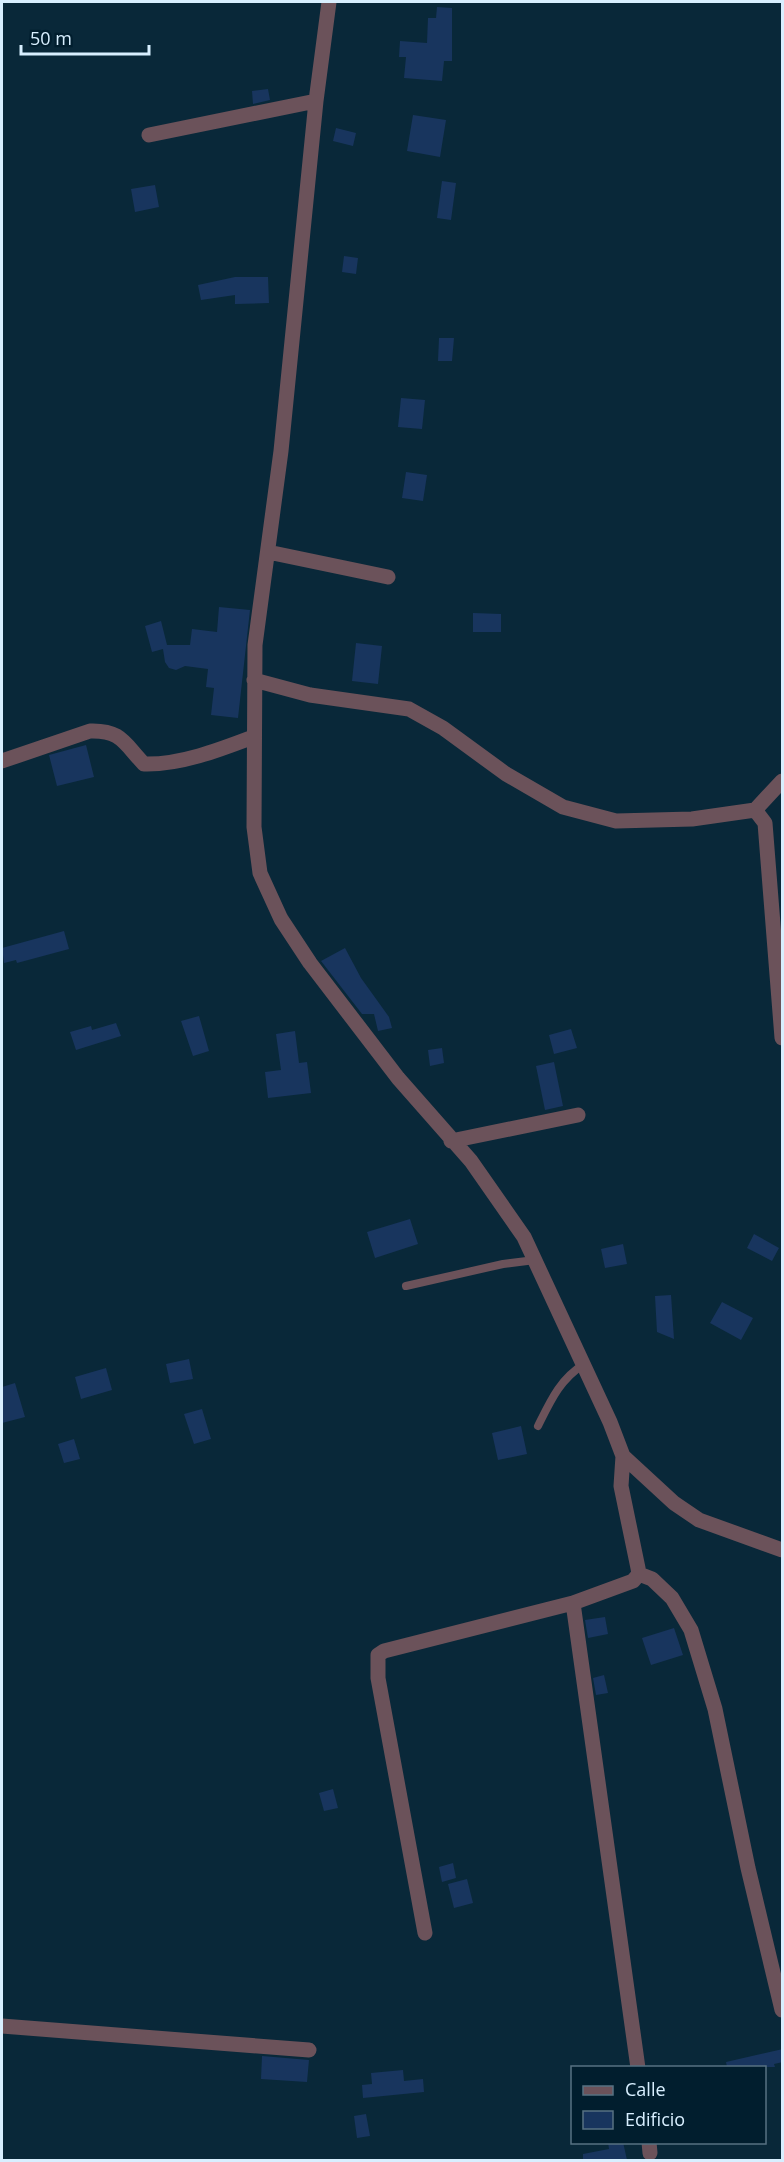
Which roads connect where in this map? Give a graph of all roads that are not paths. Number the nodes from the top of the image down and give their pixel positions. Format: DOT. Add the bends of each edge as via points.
graph roads {
  1 [pos="330,2"];
  2 [pos="316,101"];
  3 [pos="149,135"];
  4 [pos="268,552"];
  5 [pos="388,577"];
  6 [pos="254,680"];
  7 [pos="253,737"];
  8 [pos="2,761"];
  9 [pos="783,781"];
  10 [pos="755,810"];
  11 [pos="783,1038"];
  12 [pos="578,1116"];
  13 [pos="451,1141"];
  14 [pos="535,1260"];
  15 [pos="406,1286"];
  16 [pos="584,1365"];
  17 [pos="538,1426"];
  18 [pos="623,1456"];
  19 [pos="783,1550"];
  20 [pos="639,1574"];
  21 [pos="573,1603"];
  22 [pos="425,1933"];
  23 [pos="783,2010"];
  24 [pos="2,2026"];
  25 [pos="309,2050"];
  26 [pos="638,2066"];
  1 -- 2 [label="street"];
  2 -- 3 [label="street"];
  2 -- 4 [label="street"];
  4 -- 5 [label="street"];
  4 -- 6 [label="street"];
  6 -- 7 [label="street"];
  6 -- 10 [label="street" via="310,695 409,709 563,807 616,821 692,819"];
  7 -- 8 [label="street" via="191,757 144,764 118,735 105,730 90,731"];
  7 -- 13 [label="street" via="254,827 260,873 281,919 398,1078"];
  9 -- 10 [label="street"];
  10 -- 11 [label="street" via="765,823"];
  12 -- 13 [label="street"];
  13 -- 14 [label="street" via="505,1206"];
  14 -- 15 [label="lane"];
  14 -- 16 [label="street"];
  16 -- 17 [label="lane" via="560,1383"];
  16 -- 18 [label="street"];
  18 -- 19 [label="street" via="674,1503 699,1520"];
  18 -- 20 [label="street" via="621,1486"];
  20 -- 21 [label="street" via="623,1586"];
  20 -- 23 [label="street" via="652,1579 672,1598 691,1630 715,1709"];
  21 -- 22 [label="street" via="378,1655 378,1678"];
  21 -- 26 [label="street"];
  24 -- 25 [label="street"];
}
